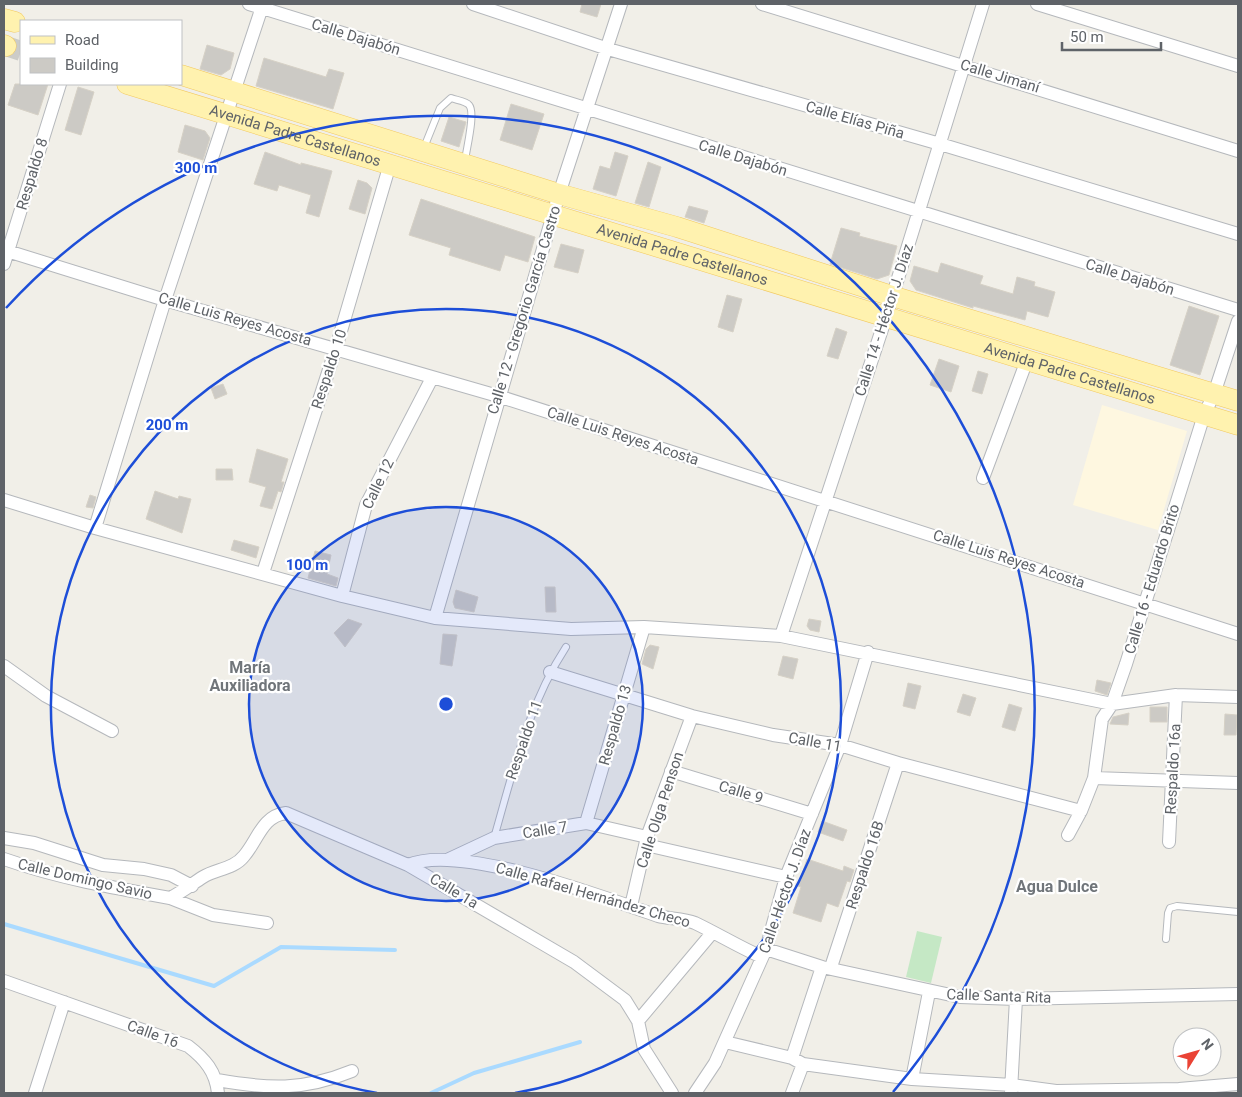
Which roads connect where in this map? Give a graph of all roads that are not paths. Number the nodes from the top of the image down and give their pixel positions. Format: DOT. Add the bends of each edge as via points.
graph roads {
  1 [pos="248,4"];
  2 [pos="473,4"];
  3 [pos="622,4"];
  4 [pos="762,4"];
  5 [pos="983,4"];
  6 [pos="1037,4"];
  7 [pos="262,6"];
  8 [pos="608,49"];
  9 [pos="964,65"];
  10 [pos="1238,66"];
  11 [pos="182,75"];
  12 [pos="60,85"];
  13 [pos="130,85"];
  14 [pos="233,91"];
  15 [pos="586,109"];
  16 [pos="225,113"];
  17 [pos="940,144"];
  18 [pos="423,151"];
  19 [pos="1238,151"];
  20 [pos="390,164"];
  21 [pos="464,164"];
  22 [pos="559,194"];
  23 [pos="919,212"];
  24 [pos="553,215"];
  25 [pos="1238,234"];
  26 [pos="5,255"];
  27 [pos="892,296"];
  28 [pos="165,300"];
  29 [pos="1238,310"];
  30 [pos="886,317"];
  31 [pos="1238,321"];
  32 [pos="336,348"];
  33 [pos="1027,360"];
  34 [pos="432,378"];
  35 [pos="1214,394"];
  36 [pos="498,396"];
  37 [pos="1238,401"];
  38 [pos="1204,415"];
  39 [pos="1238,425"];
  40 [pos="983,478"];
  41 [pos="4,500"];
  42 [pos="824,501"];
  43 [pos="95,528"];
  44 [pos="263,573"];
  45 [pos="342,596"];
  46 [pos="1145,602"];
  47 [pos="435,618"];
  48 [pos="644,627"];
  49 [pos="1238,634"];
  50 [pos="781,636"];
  51 [pos="566,647"];
  52 [pos="868,652"];
  53 [pos="4,666"];
  54 [pos="550,672"];
  55 [pos="624,694"];
  56 [pos="1176,695"];
  57 [pos="1238,697"];
  58 [pos="1112,704"];
  59 [pos="692,716"];
  60 [pos="112,731"];
  61 [pos="840,745"];
  62 [pos="898,763"];
  63 [pos="671,771"];
  64 [pos="1094,778"];
  65 [pos="1172,780"];
  66 [pos="1238,783"];
  67 [pos="1081,811"];
  68 [pos="812,814"];
  69 [pos="586,823"];
  70 [pos="1068,835"];
  71 [pos="4,838"];
  72 [pos="494,838"];
  73 [pos="647,841"];
  74 [pos="1169,842"];
  75 [pos="4,859"];
  76 [pos="447,860"];
  77 [pos="408,865"];
  78 [pos="786,877"];
  79 [pos="192,886"];
  80 [pos="170,898"];
  81 [pos="631,906"];
  82 [pos="1238,912"];
  83 [pos="267,923"];
  84 [pos="712,933"];
  85 [pos="1166,939"];
  86 [pos="764,953"];
  87 [pos="826,967"];
  88 [pos="4,981"];
  89 [pos="929,992"];
  90 [pos="1238,994"];
  91 [pos="1016,999"];
  92 [pos="64,1002"];
  93 [pos="638,1021"];
  94 [pos="725,1042"];
  95 [pos="798,1061"];
  96 [pos="352,1071"];
  97 [pos="912,1079"];
  98 [pos="216,1080"];
  99 [pos="1238,1084"];
  100 [pos="1011,1089"];
  101 [pos="1222,1089"];
  102 [pos="1134,1091"];
  103 [pos="35,1093"];
  104 [pos="218,1093"];
  105 [pos="672,1093"];
  106 [pos="695,1093"];
  107 [pos="792,1093"];
  1 -- 7 [label="street, Calle Dajabón"];
  2 -- 8 [label="street, Calle Elías Piña"];
  3 -- 8 [label="street, Calle 12 - Gregorio García Castro"];
  4 -- 9 [label="street, Calle Jimaní"];
  5 -- 9 [label="street, Calle 14 - Héctor J. Díaz"];
  6 -- 10 [label="street"];
  7 -- 14 [label="street"];
  7 -- 15 [label="street, Calle Dajabón"];
  8 -- 15 [label="street, Calle 12 - Gregorio García Castro"];
  8 -- 17 [label="street, Calle Elías Piña"];
  9 -- 17 [label="street, Calle 14 - Héctor J. Díaz"];
  9 -- 19 [label="street, Calle Jimaní"];
  11 -- 14 [label="main road, Avenida Padre Castellanos"];
  12 -- 26 [label="street, Respaldo 8"];
  13 -- 16 [label="main road, Avenida Padre Castellanos"];
  14 -- 16 [label="street"];
  14 -- 18 [label="main road, Avenida Padre Castellanos"];
  15 -- 22 [label="street, Calle 12 - Gregorio García Castro"];
  15 -- 23 [label="street, Calle Dajabón"];
  16 -- 20 [label="main road, Avenida Padre Castellanos"];
  16 -- 28 [label="street"];
  17 -- 23 [label="street, Calle 14 - Héctor J. Díaz"];
  17 -- 25 [label="street, Calle Elías Piña"];
  18 -- 21 [label="main road, Avenida Padre Castellanos"];
  18 -- 21 [label="lane" via="440,108 451,98 471,108"];
  20 -- 24 [label="main road, Avenida Padre Castellanos"];
  20 -- 32 [label="street, Respaldo 10"];
  21 -- 22 [label="main road, Avenida Padre Castellanos"];
  22 -- 24 [label="street, Calle 12 - Gregorio García Castro"];
  22 -- 27 [label="main road, Avenida Padre Castellanos" via="677,227"];
  23 -- 27 [label="street, Calle 14 - Héctor J. Díaz"];
  23 -- 29 [label="street, Calle Dajabón"];
  24 -- 30 [label="main road, Avenida Padre Castellanos"];
  24 -- 36 [label="street, Calle 12 - Gregorio García Castro"];
  26 -- 28 [label="street, Calle Luis Reyes Acosta"];
  27 -- 30 [label="street, Calle 14 - Héctor J. Díaz"];
  27 -- 35 [label="main road, Avenida Padre Castellanos"];
  28 -- 32 [label="street, Calle Luis Reyes Acosta"];
  28 -- 43 [label="street"];
  30 -- 33 [label="main road, Avenida Padre Castellanos"];
  30 -- 42 [label="street, Calle 14 - Héctor J. Díaz"];
  31 -- 35 [label="street, Calle 16 - Eduardo Brito"];
  32 -- 34 [label="street, Calle Luis Reyes Acosta"];
  32 -- 44 [label="street, Respaldo 10"];
  33 -- 38 [label="main road, Avenida Padre Castellanos"];
  33 -- 40 [label="street"];
  34 -- 36 [label="street, Calle Luis Reyes Acosta"];
  34 -- 45 [label="street, Calle 12" via="366,505"];
  35 -- 37 [label="main road, Avenida Padre Castellanos"];
  35 -- 38 [label="street, Calle 16 - Eduardo Brito"];
  36 -- 42 [label="street, Calle Luis Reyes Acosta"];
  36 -- 47 [label="street, Calle 12 - Gregorio García Castro"];
  38 -- 39 [label="main road, Avenida Padre Castellanos"];
  38 -- 46 [label="street, Calle 16 - Eduardo Brito"];
  41 -- 43 [label="street"];
  42 -- 46 [label="street, Calle Luis Reyes Acosta"];
  42 -- 50 [label="street, Calle 14 - Héctor J. Díaz"];
  43 -- 44 [label="street"];
  44 -- 45 [label="street"];
  45 -- 47 [label="street"];
  46 -- 49 [label="street, Calle Luis Reyes Acosta"];
  46 -- 58 [label="street, Calle 16 - Eduardo Brito"];
  47 -- 48 [label="street" via="571,629"];
  48 -- 50 [label="street"];
  48 -- 55 [label="street, Respaldo 13"];
  50 -- 52 [label="street"];
  51 -- 54 [label="lane, Respaldo 11"];
  52 -- 58 [label="street"];
  52 -- 61 [label="street, Calle Héctor J. Díaz"];
  53 -- 60 [label="street" via="46,696"];
  54 -- 55 [label="street, Calle 11"];
  54 -- 72 [label="lane, Respaldo 11" via="529,720"];
  55 -- 59 [label="street, Calle 11"];
  55 -- 69 [label="street, Respaldo 13"];
  56 -- 57 [label="street"];
  56 -- 58 [label="street"];
  56 -- 65 [label="street, Respaldo 16a"];
  58 -- 64 [label="street, Calle 16 - Eduardo Brito" via="1102,719"];
  59 -- 61 [label="street, Calle 11" via="773,735"];
  59 -- 63 [label="street, Calle Olga Penson"];
  61 -- 62 [label="street, Calle 11"];
  61 -- 68 [label="street, Calle Héctor J. Díaz"];
  62 -- 67 [label="street, Calle 11"];
  62 -- 87 [label="street, Respaldo 16B"];
  63 -- 68 [label="street, Calle 9"];
  63 -- 73 [label="street, Calle Olga Penson"];
  64 -- 65 [label="street"];
  64 -- 67 [label="street, Calle 16 - Eduardo Brito"];
  65 -- 66 [label="street"];
  65 -- 74 [label="street, Respaldo 16a"];
  67 -- 70 [label="street, Calle 16 - Eduardo Brito"];
  68 -- 78 [label="street, Calle Héctor J. Díaz"];
  69 -- 72 [label="street, Calle 7"];
  69 -- 73 [label="street, Calle 7"];
  71 -- 79 [label="street" via="34,843 103,865 171,875"];
  72 -- 76 [label="street, Calle 7"];
  73 -- 78 [label="street, Calle 7"];
  73 -- 81 [label="street, Calle Olga Penson"];
  75 -- 80 [label="street, Calle Domingo Savio" via="34,870"];
  76 -- 77 [label="street" via="419,860"];
  76 -- 81 [label="street, Calle Rafael Hernández Checo" via="500,867"];
  77 -- 79 [label="street, Calle 1a" via="286,812 276,814 263,826 244,857"];
  77 -- 93 [label="street, Calle 1a" via="574,962 625,1000"];
  78 -- 86 [label="street, Calle Héctor J. Díaz"];
  79 -- 80 [label="street, Calle Domingo Savio"];
  80 -- 83 [label="street" via="213,914"];
  81 -- 84 [label="street, Calle Rafael Hernández Checo" via="693,923"];
  82 -- 85 [label="lane" via="1170,908"];
  84 -- 86 [label="street, Calle Rafael Hernández Checo"];
  84 -- 93 [label="street"];
  86 -- 87 [label="street, Calle Santa Rita"];
  86 -- 94 [label="street, Calle Héctor J. Díaz"];
  87 -- 89 [label="street, Calle Santa Rita"];
  87 -- 95 [label="street, Respaldo 16B"];
  88 -- 92 [label="street, Calle 16"];
  89 -- 91 [label="street, Calle Santa Rita"];
  89 -- 97 [label="street"];
  90 -- 91 [label="street, Calle Santa Rita"];
  91 -- 100 [label="street"];
  92 -- 98 [label="street, Calle 16" via="188,1046 206,1061"];
  92 -- 103 [label="street"];
  93 -- 105 [label="street, Calle 1a" via="644,1049"];
  94 -- 95 [label="street"];
  94 -- 106 [label="street, Calle Héctor J. Díaz"];
  95 -- 97 [label="street"];
  95 -- 107 [label="street, Respaldo 16B"];
  96 -- 98 [label="street" via="330,1080 283,1088"];
  97 -- 100 [label="street"];
  98 -- 104 [label="street, Calle 16"];
  99 -- 101 [label="street"];
  100 -- 102 [label="street"];
  101 -- 102 [label="street"];
}
